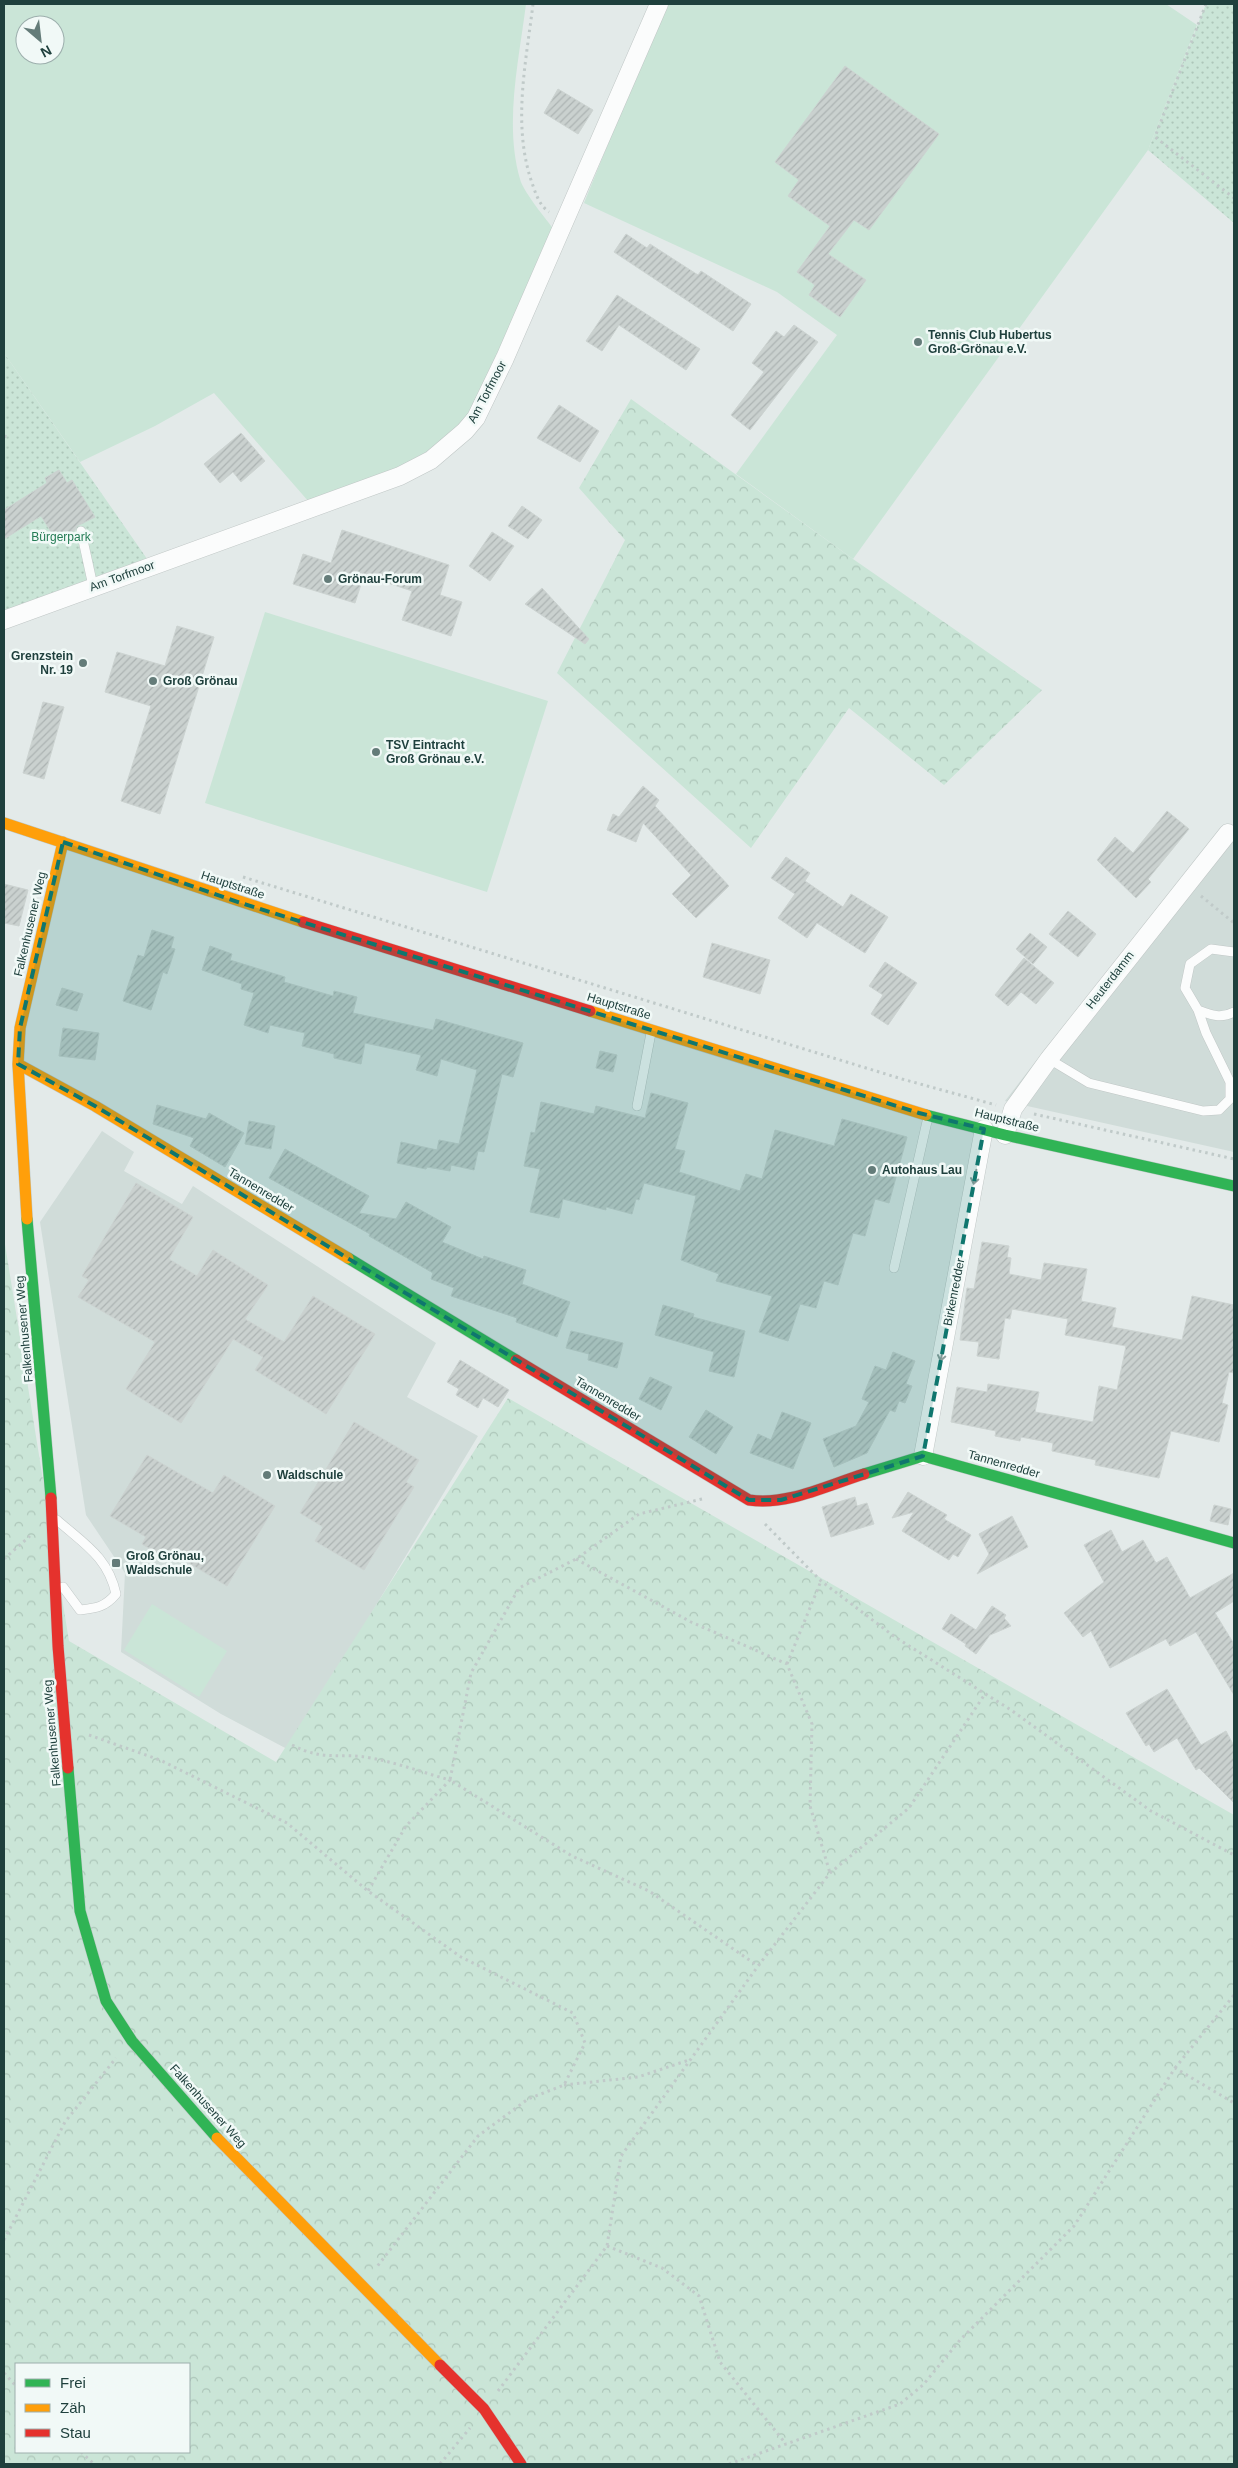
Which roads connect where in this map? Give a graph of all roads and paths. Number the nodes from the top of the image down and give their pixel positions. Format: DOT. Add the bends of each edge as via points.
graph roads {
  1 [pos="533,4"];
  2 [pos="659,4"];
  3 [pos="1206,4"];
  4 [pos="1234,198"];
  5 [pos="565,221"];
  6 [pos="81,530"];
  7 [pos="93,586"];
  8 [pos="4,620"];
  9 [pos="4,823"];
  10 [pos="1228,833"];
  11 [pos="63,842"];
  12 [pos="237,875"];
  13 [pos="1221,912"];
  14 [pos="1234,923"];
  15 [pos="1234,952"];
  16 [pos="1198,1010"];
  17 [pos="1234,1012"];
  18 [pos="652,1030"];
  19 [pos="1049,1059"];
  20 [pos="18,1064"];
  21 [pos="637,1106"];
  22 [pos="1013,1109"];
  23 [pos="928,1115"];
  24 [pos="984,1129"];
  25 [pos="1005,1135"];
  26 [pos="1234,1159"];
  27 [pos="1234,1186"];
  28 [pos="894,1268"];
  29 [pos="923,1456"];
  30 [pos="705,1499"];
  31 [pos="749,1500"];
  32 [pos="54,1516"];
  33 [pos="1234,1543"];
  34 [pos="4,1559"];
  35 [pos="576,1559"];
  36 [pos="57,1577"];
  37 [pos="821,1581"];
  38 [pos="787,1664"];
  39 [pos="985,1694"];
  40 [pos="65,1727"];
  41 [pos="292,1745"];
  42 [pos="450,1780"];
  43 [pos="1234,1855"];
  44 [pos="830,1874"];
  45 [pos="368,1892"];
  46 [pos="758,1966"];
  47 [pos="1234,1995"];
  48 [pos="132,2041"];
  49 [pos="689,2060"];
  50 [pos="1175,2068"];
  51 [pos="564,2085"];
  52 [pos="1234,2103"];
  53 [pos="4,2240"];
  54 [pos="607,2246"];
  55 [pos="362,2285"];
  56 [pos="4,2373"];
  57 [pos="15,2385"];
  58 [pos="484,2410"];
  59 [pos="786,2444"];
  60 [pos="82,2453"];
  61 [pos="94,2464"];
  62 [pos="440,2464"];
  63 [pos="521,2464"];
  64 [pos="729,2464"];
  1 -- 5 [label="path" via="522,100 524,149 537,197 544,209"];
  2 -- 5 [label="street, Am Torfmoor"];
  3 -- 4 [label="path" via="1155,137"];
  5 -- 7 [label="street, Am Torfmoor" via="476,418 431,460 353,494"];
  6 -- 7 [label="lane"];
  7 -- 8 [label="street, Am Torfmoor"];
  9 -- 11 [label="street, Hauptstraße"];
  10 -- 19 [label="street, Heuterdamm"];
  11 -- 18 [label="street, Hauptstraße" via="244,904"];
  11 -- 20 [label="street, Falkenhusener Weg" via="20,1028"];
  12 -- 22 [label="path" via="902,1079"];
  13 -- 14 [label="path"];
  15 -- 16 [label="lane" via="1210,949 1190,964 1185,988"];
  16 -- 17 [label="lane" via="1212,1016 1227,1016"];
  16 -- 19 [label="lane" via="1230,1082 1230,1099 1219,1110 1203,1111 1089,1083"];
  18 -- 21 [label="lane"];
  18 -- 23 [label="street, Hauptstraße"];
  19 -- 22 [label="street, Heuterdamm"];
  20 -- 31 [label="street, Tannenredder" via="103,1111"];
  20 -- 32 [label="street, Falkenhusener Weg" via="22,1156"];
  22 -- 25 [label="street, Heuterdamm"];
  22 -- 26 [label="path"];
  23 -- 24 [label="street, Hauptstraße"];
  23 -- 28 [label="lane"];
  24 -- 25 [label="street, Hauptstraße"];
  24 -- 29 [label="street, Birkenredder, one-way"];
  25 -- 27 [label="street, Hauptstraße"];
  29 -- 31 [label="street, Tannenredder" via="781,1500"];
  29 -- 33 [label="street, Tannenredder"];
  30 -- 35 [label="path" via="640,1514"];
  31 -- 37 [label="path" via="755,1514"];
  32 -- 34 [label="path"];
  32 -- 36 [label="street, Falkenhusener Weg"];
  32 -- 36 [label="lane" via="105,1563 116,1594 108,1604 80,1610"];
  35 -- 38 [label="path" via="691,1622"];
  35 -- 42 [label="path" via="519,1588 471,1673"];
  36 -- 40 [label="street, Falkenhusener Weg" via="58,1646"];
  37 -- 38 [label="path"];
  37 -- 39 [label="path" via="896,1637"];
  38 -- 44 [label="path" via="812,1724 810,1806"];
  39 -- 43 [label="path" via="1151,1811"];
  39 -- 44 [label="path" via="909,1808"];
  40 -- 45 [label="path" via="160,1760 287,1823"];
  40 -- 48 [label="street, Falkenhusener Weg" via="80,1911 106,2001"];
  41 -- 42 [label="path" via="308,1753 335,1758 370,1758"];
  42 -- 45 [label="path" via="406,1826"];
  42 -- 46 [label="path" via="572,1856 649,1891"];
  44 -- 46 [label="path"];
  45 -- 51 [label="path" via="461,1957 573,2012 585,2043"];
  46 -- 49 [label="path"];
  47 -- 50 [label="path"];
  48 -- 53 [label="path" via="65,2122"];
  48 -- 55 [label="street, Falkenhusener Weg" via="229,2150"];
  49 -- 51 [label="path" via="638,2077"];
  49 -- 54 [label="path" via="621,2156"];
  50 -- 52 [label="path"];
  50 -- 59 [label="path" via="1074,2226 960,2340 923,2385 900,2404"];
  51 -- 55 [label="path" via="528,2098 478,2136"];
  54 -- 58 [label="path"];
  54 -- 59 [label="path" via="662,2268 699,2296 720,2362"];
  55 -- 58 [label="street, Falkenhusener Weg"];
  56 -- 57 [label="path"];
  58 -- 62 [label="path"];
  58 -- 63 [label="street, Falkenhusener Weg"];
  59 -- 64 [label="path"];
  60 -- 61 [label="path"];
}
